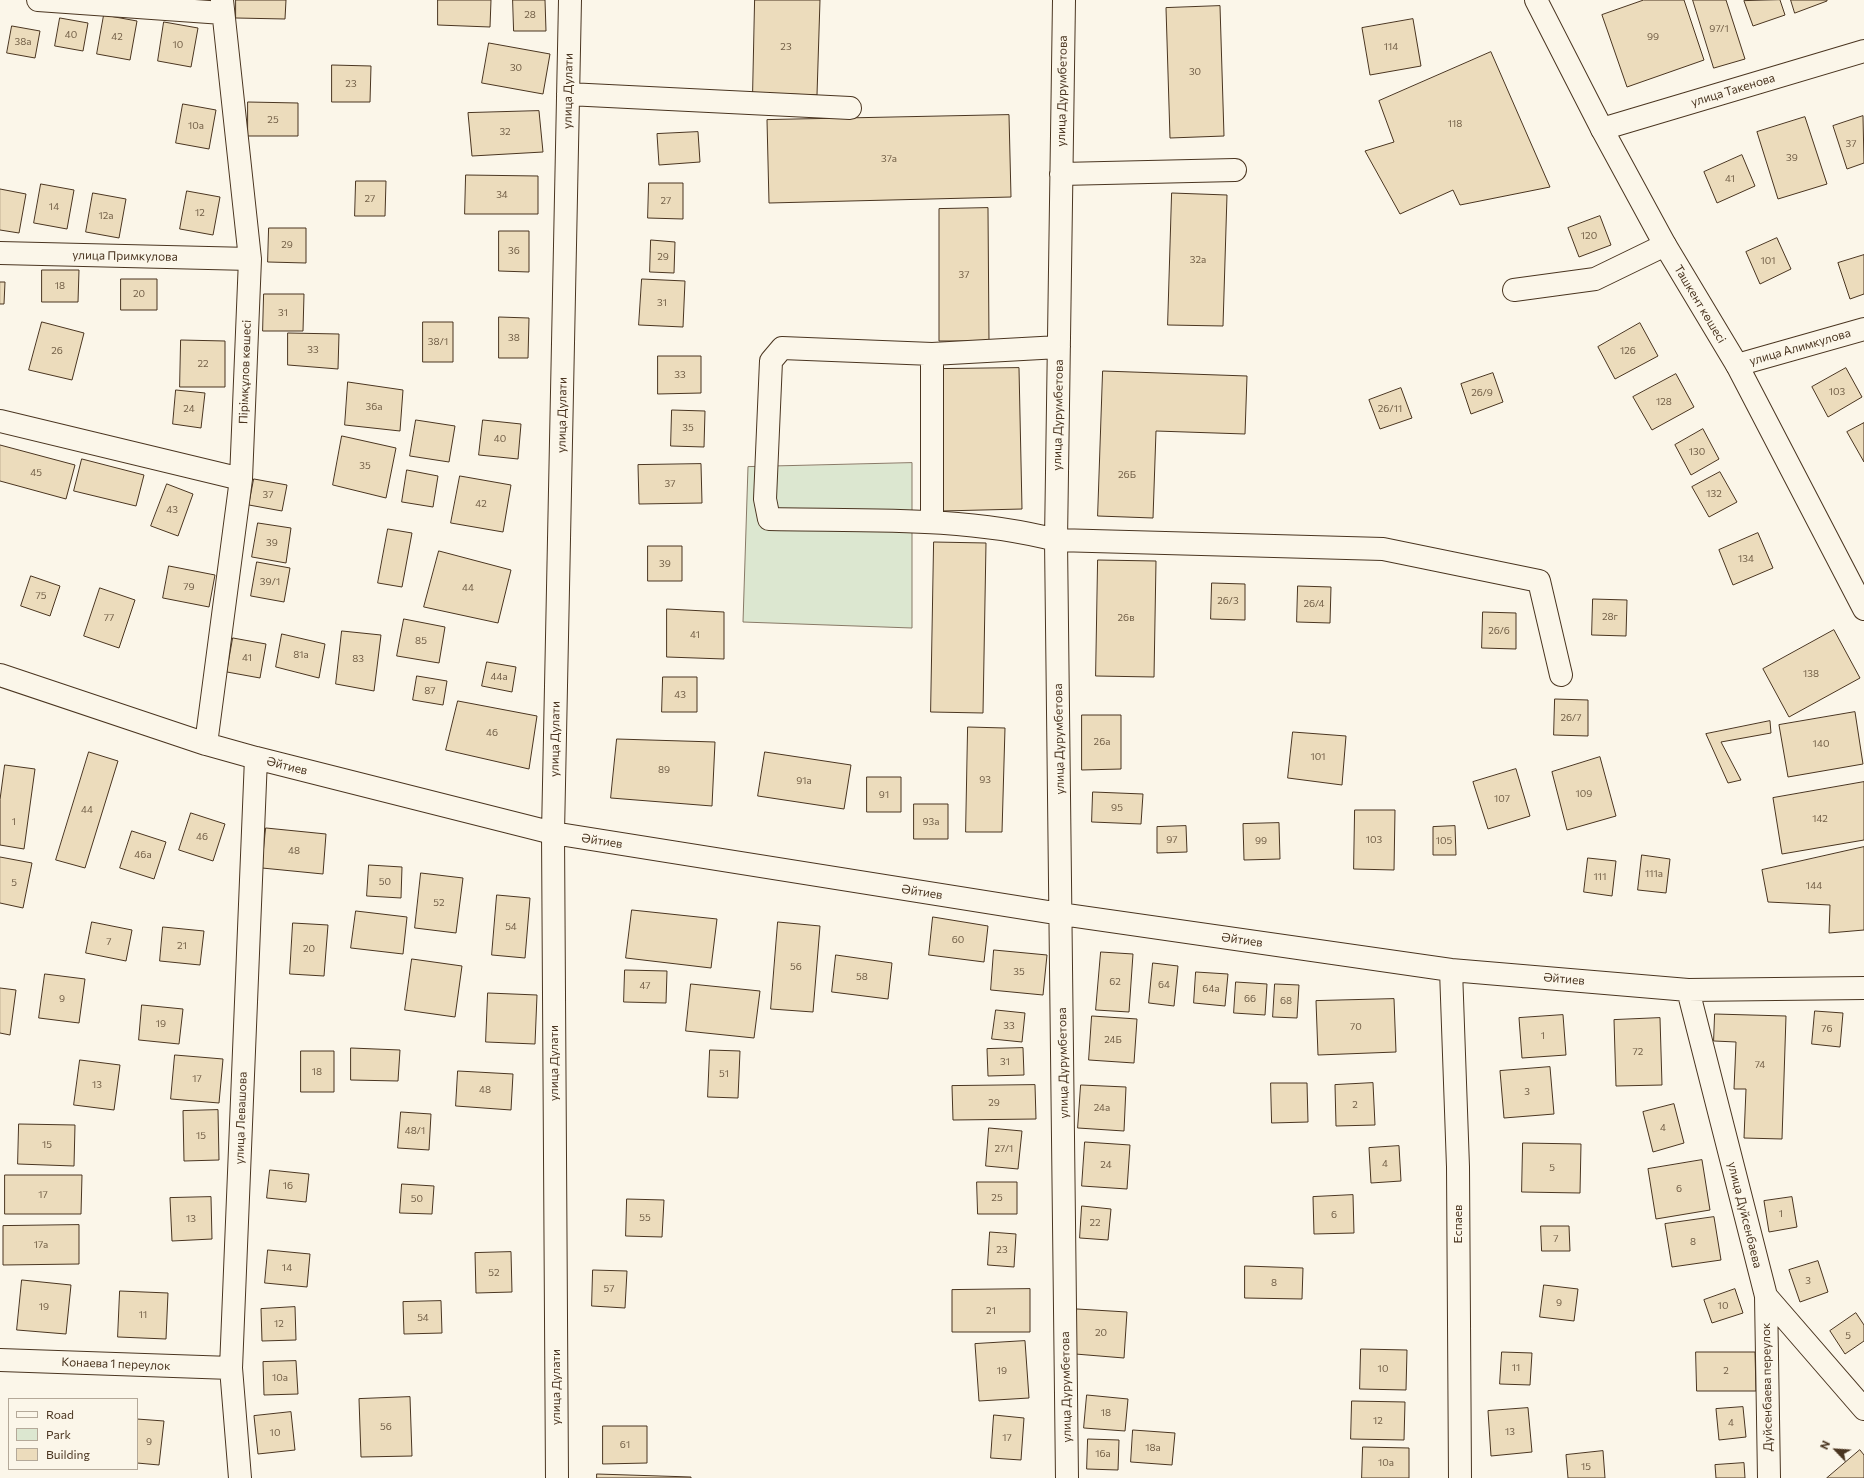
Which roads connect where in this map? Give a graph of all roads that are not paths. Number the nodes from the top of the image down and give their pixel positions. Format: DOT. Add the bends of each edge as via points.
graph roads {
  1 [pos="38,0"];
  2 [pos="570,0"];
  3 [pos="1064,0"];
  4 [pos="1536,0"];
  5 [pos="223,7"];
  6 [pos="1864,51"];
  7 [pos="568,94"];
  8 [pos="850,108"];
  9 [pos="1602,129"];
  10 [pos="1235,170"];
  11 [pos="1061,174"];
  12 [pos="1665,245"];
  13 [pos="0,253"];
  14 [pos="250,259"];
  15 [pos="1514,290"];
  16 [pos="1864,328"];
  17 [pos="1059,347"];
  18 [pos="932,354"];
  19 [pos="1737,365"];
  20 [pos="0,421"];
  21 [pos="241,479"];
  22 [pos="932,522"];
  23 [pos="1056,540"];
  24 [pos="1864,609"];
  25 [pos="0,675"];
  26 [pos="1561,675"];
  27 [pos="206,744"];
  28 [pos="256,758"];
  29 [pos="553,833"];
  30 [pos="1061,914"];
  31 [pos="1451,970"];
  32 [pos="1864,988"];
  33 [pos="1688,990"];
  34 [pos="1766,1296"];
  35 [pos="0,1360"];
  36 [pos="231,1368"];
  37 [pos="1864,1409"];
  38 [pos="240,1478"];
  39 [pos="557,1478"];
  40 [pos="1067,1478"];
  41 [pos="1460,1478"];
  42 [pos="1769,1478"];
  1 -- 5 [label="street"];
  2 -- 7 [label="street, улица Дулати"];
  3 -- 11 [label="street, улица Дурумбетова"];
  4 -- 9 [label="street, Ташкент көшесі"];
  5 -- 14 [label="street, Пірімқұлов көшесі"];
  6 -- 9 [label="street, улица Такенова"];
  7 -- 8 [label="street"];
  7 -- 29 [label="street, улица Дулати"];
  9 -- 12 [label="street, Ташкент көшесі"];
  10 -- 11 [label="street"];
  11 -- 17 [label="street, улица Дурумбетова"];
  12 -- 15 [label="street" via="1595,279"];
  12 -- 19 [label="street, Ташкент көшесі"];
  13 -- 14 [label="street, улица Примкулова"];
  14 -- 21 [label="street, Пірімқұлов көшесі"];
  16 -- 19 [label="street, улица Алимкулова"];
  17 -- 18 [label="street"];
  17 -- 23 [label="street, улица Дурумбетова"];
  18 -- 22 [label="street"];
  18 -- 22 [label="street" via="782,348 771,361 765,499 769,519"];
  19 -- 24 [label="street, Ташкент көшесі"];
  20 -- 21 [label="street"];
  21 -- 27 [label="street, Пірімқұлов көшесі"];
  22 -- 23 [label="street" via="1019,530"];
  23 -- 26 [label="street" via="1383,548 1539,581"];
  23 -- 30 [label="street, улица Дурумбетова"];
  25 -- 27 [label="street, Әйтиев"];
  27 -- 28 [label="street, Әйтиев"];
  28 -- 29 [label="street, Әйтиев"];
  28 -- 36 [label="street, улица Левашова"];
  29 -- 30 [label="street, Әйтиев"];
  29 -- 39 [label="street, улица Дулати"];
  30 -- 31 [label="street, Әйтиев"];
  30 -- 40 [label="street, улица Дурумбетова"];
  31 -- 33 [label="street, Әйтиев"];
  31 -- 41 [label="street, Еспаев" via="1458,1167"];
  32 -- 33 [label="street, Әйтиев"];
  33 -- 34 [label="street, улица Дуйсенбаева"];
  34 -- 37 [label="street, улица Дуйсенбаева"];
  34 -- 42 [label="street, Дуйсенбаева переулок"];
  35 -- 36 [label="street, Конаева 1 переулок"];
  36 -- 38 [label="street, улица Левашова"];
}
